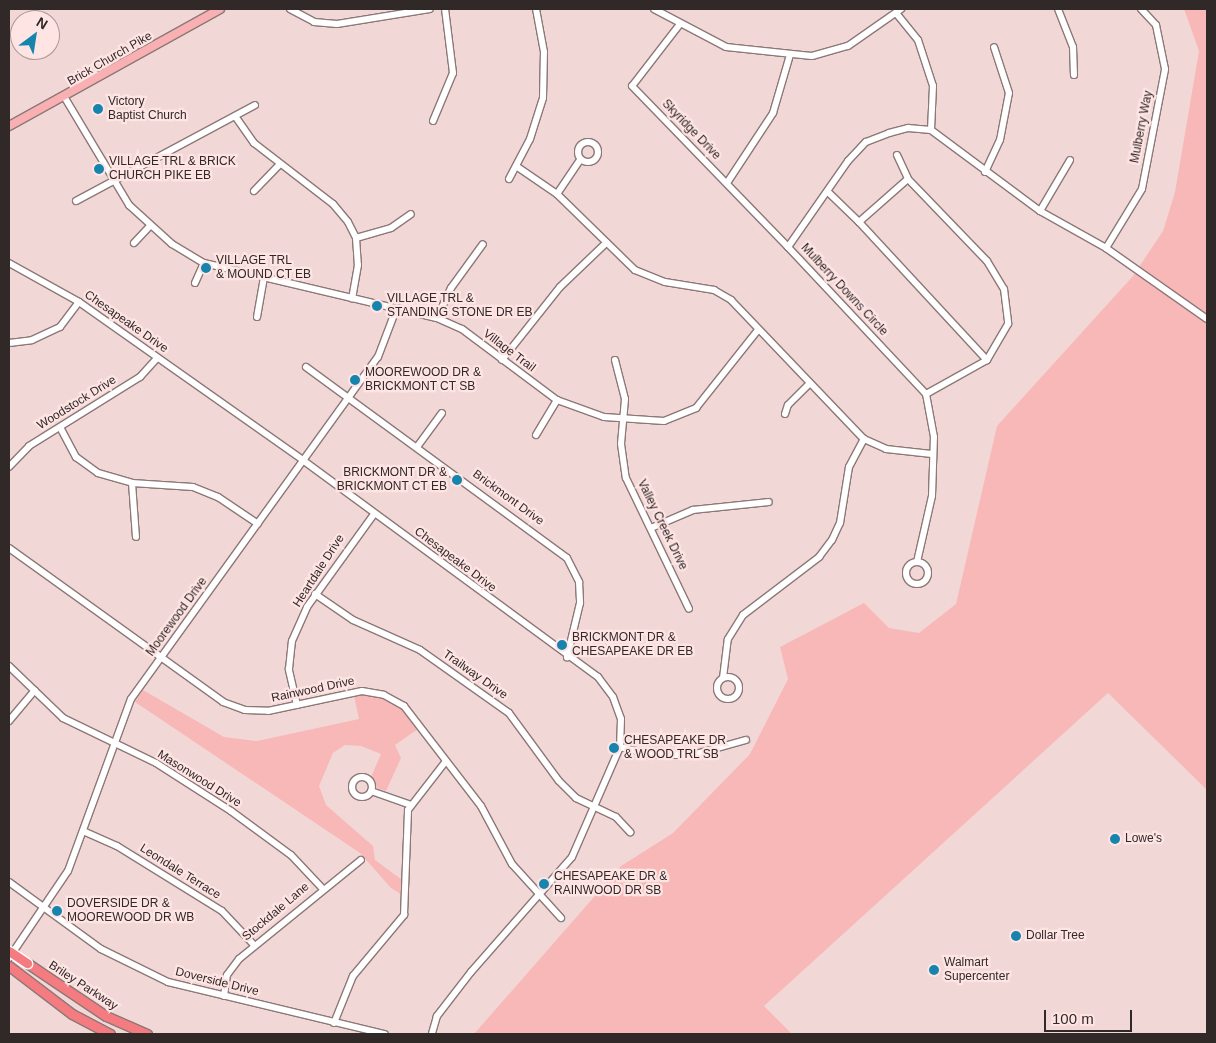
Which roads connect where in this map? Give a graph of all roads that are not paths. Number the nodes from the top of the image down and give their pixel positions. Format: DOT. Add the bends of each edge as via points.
graph roads {
  1 [pos="220,9"];
  2 [pos="290,9"];
  3 [pos="430,9"];
  4 [pos="445,9"];
  5 [pos="536,9"];
  6 [pos="654,9"];
  7 [pos="1058,9"];
  8 [pos="1141,9"];
  9 [pos="899,11"];
  10 [pos="680,24"];
  11 [pos="994,47"];
  12 [pos="790,55"];
  13 [pos="1074,75"];
  14 [pos="65,98"];
  15 [pos="255,105"];
  16 [pos="235,116"];
  17 [pos="433,121"];
  18 [pos="9,126"];
  19 [pos="931,130"];
  20 [pos="897,155"];
  21 [pos="580,160"];
  22 [pos="1070,160"];
  23 [pos="280,164"];
  24 [pos="516,166"];
  25 [pos="986,172"];
  26 [pos="508,179"];
  27 [pos="908,179"];
  28 [pos="111,182"];
  29 [pos="727,183"];
  30 [pos="254,192"];
  31 [pos="828,192"];
  32 [pos="557,194"];
  33 [pos="76,201"];
  34 [pos="1040,212"];
  35 [pos="412,214"];
  36 [pos="859,222"];
  37 [pos="150,226"];
  38 [pos="356,238"];
  39 [pos="134,243"];
  40 [pos="606,243"];
  41 [pos="483,244"];
  42 [pos="788,247"];
  43 [pos="1106,248"];
  44 [pos="9,263"];
  45 [pos="204,263"];
  46 [pos="264,279"];
  47 [pos="195,283"];
  48 [pos="352,298"];
  49 [pos="79,302"];
  50 [pos="396,307"];
  51 [pos="257,317"];
  52 [pos="437,318"];
  53 [pos="1207,319"];
  54 [pos="758,330"];
  55 [pos="9,343"];
  56 [pos="157,358"];
  57 [pos="502,360"];
  58 [pos="614,360"];
  59 [pos="987,360"];
  60 [pos="306,368"];
  61 [pos="810,384"];
  62 [pos="926,394"];
  63 [pos="349,398"];
  64 [pos="557,400"];
  65 [pos="442,413"];
  66 [pos="785,414"];
  67 [pos="623,419"];
  68 [pos="61,429"];
  69 [pos="536,435"];
  70 [pos="864,439"];
  71 [pos="417,447"];
  72 [pos="932,454"];
  73 [pos="304,461"];
  74 [pos="9,467"];
  75 [pos="132,483"];
  76 [pos="769,502"];
  77 [pos="374,514"];
  78 [pos="258,524"];
  79 [pos="651,528"];
  80 [pos="136,537"];
  81 [pos="9,548"];
  82 [pos="917,562"];
  83 [pos="315,594"];
  84 [pos="689,608"];
  85 [pos="567,657"];
  86 [pos="161,658"];
  87 [pos="9,666"];
  88 [pos="723,678"];
  89 [pos="35,690"];
  90 [pos="297,705"];
  91 [pos="9,720"];
  92 [pos="746,740"];
  93 [pos="112,744"];
  94 [pos="620,747"];
  95 [pos="446,761"];
  96 [pos="371,791"];
  97 [pos="411,805"];
  98 [pos="593,807"];
  99 [pos="84,831"];
  100 [pos="630,832"];
  101 [pos="361,860"];
  102 [pos="9,882"];
  103 [pos="322,888"];
  104 [pos="540,896"];
  105 [pos="45,908"];
  106 [pos="561,918"];
  107 [pos="254,945"];
  108 [pos="9,951"];
  109 [pos="9,958"];
  110 [pos="9,966"];
  111 [pos="224,996"];
  112 [pos="334,1023"];
  113 [pos="110,1034"];
  114 [pos="148,1034"];
  115 [pos="385,1034"];
  116 [pos="432,1034"];
  1 -- 14 [label="main road, Brick Church Pike"];
  2 -- 3 [label="street" via="314,22 338,24"];
  4 -- 17 [label="street" via="453,73"];
  5 -- 24 [label="street" via="544,52 543,98 530,139"];
  6 -- 10 [label="street"];
  7 -- 13 [label="street" via="1073,47"];
  8 -- 43 [label="street, Mulberry Way" via="1156,25 1165,69 1142,189"];
  9 -- 12 [label="street" via="831,54"];
  9 -- 19 [label="street" via="918,40 933,86"];
  10 -- 12 [label="street" via="726,47"];
  10 -- 29 [label="street, Skyridge Drive" via="632,86"];
  11 -- 25 [label="street" via="1009,93 1000,140"];
  12 -- 29 [label="street" via="773,114"];
  14 -- 18 [label="main road, Brick Church Pike"];
  14 -- 28 [label="street, Village Trail"];
  15 -- 16 [label="street"];
  16 -- 23 [label="street" via="254,142"];
  16 -- 28 [label="street"];
  19 -- 25 [label="street"];
  19 -- 31 [label="street, Mulberry Downs Circle" via="908,128 866,142"];
  20 -- 27 [label="street"];
  21 -- 32 [label="street"];
  22 -- 34 [label="street"];
  23 -- 30 [label="street"];
  23 -- 38 [label="street" via="333,204"];
  24 -- 26 [label="street"];
  24 -- 32 [label="street"];
  25 -- 34 [label="street"];
  27 -- 36 [label="street"];
  27 -- 59 [label="street" via="987,261 1004,289 1008,324 1000,345"];
  28 -- 33 [label="street"];
  28 -- 37 [label="street, Village Trail"];
  29 -- 42 [label="street, Skyridge Drive"];
  31 -- 36 [label="street"];
  31 -- 42 [label="street, Mulberry Downs Circle"];
  32 -- 40 [label="street"];
  34 -- 43 [label="street"];
  35 -- 38 [label="street" via="391,228"];
  36 -- 59 [label="street"];
  37 -- 39 [label="street"];
  37 -- 45 [label="street, Village Trail"];
  38 -- 48 [label="street" via="358,265"];
  40 -- 54 [label="street" via="625,263 649,277 719,293"];
  40 -- 57 [label="street" via="560,287"];
  41 -- 52 [label="street" via="451,288"];
  42 -- 62 [label="street, Mulberry Downs Circle"];
  43 -- 53 [label="street"];
  44 -- 49 [label="street, Chesapeake Drive"];
  45 -- 46 [label="street, Village Trail"];
  45 -- 47 [label="street"];
  46 -- 48 [label="street, Village Trail"];
  46 -- 51 [label="street"];
  48 -- 50 [label="street, Village Trail"];
  49 -- 55 [label="street" via="60,327 44,337"];
  49 -- 56 [label="street, Chesapeake Drive"];
  50 -- 52 [label="street, Village Trail"];
  50 -- 63 [label="street, Moorewood Drive" via="378,357"];
  52 -- 57 [label="street, Village Trail" via="462,329"];
  54 -- 61 [label="street"];
  54 -- 67 [label="street, Village Trail" via="696,408 664,421"];
  56 -- 68 [label="street, Woodstock Drive" via="140,376"];
  56 -- 73 [label="street, Chesapeake Drive"];
  57 -- 64 [label="street, Village Trail"];
  58 -- 67 [label="street, Valley Creek Drive" via="622,379"];
  59 -- 62 [label="street"];
  60 -- 63 [label="street, Brickmont Drive"];
  61 -- 66 [label="street" via="788,405"];
  61 -- 70 [label="street"];
  62 -- 72 [label="street" via="934,437"];
  63 -- 71 [label="street, Brickmont Drive"];
  63 -- 73 [label="street, Moorewood Drive"];
  64 -- 67 [label="street, Village Trail"];
  64 -- 69 [label="street"];
  65 -- 71 [label="street"];
  67 -- 79 [label="street, Valley Creek Drive" via="621,444 626,478"];
  68 -- 74 [label="street, Woodstock Drive" via="29,446"];
  68 -- 75 [label="street" via="76,457 98,473"];
  70 -- 72 [label="street" via="886,449"];
  70 -- 88 [label="street" via="849,467 840,523 832,540 812,562 743,615 728,639"];
  71 -- 85 [label="street, Brickmont Drive" via="555,547 575,568 580,602"];
  72 -- 82 [label="street" via="929,518"];
  73 -- 77 [label="street, Chesapeake Drive"];
  73 -- 78 [label="street, Moorewood Drive"];
  75 -- 78 [label="street" via="193,487 218,497"];
  75 -- 80 [label="street"];
  76 -- 79 [label="street" via="693,510"];
  77 -- 83 [label="street, Heartdale Drive"];
  77 -- 85 [label="street, Chesapeake Drive"];
  78 -- 86 [label="street, Moorewood Drive"];
  79 -- 84 [label="street, Valley Creek Drive"];
  81 -- 86 [label="street, Rainwood Drive"];
  83 -- 90 [label="street, Heartdale Drive" via="292,641 289,669"];
  83 -- 98 [label="street, Trailway Drive" via="353,620 420,650 509,713 560,782"];
  85 -- 94 [label="street, Chesapeake Drive" via="608,687 621,719"];
  86 -- 90 [label="street, Rainwood Drive" via="223,702 245,710"];
  86 -- 93 [label="street, Moorewood Drive" via="131,699"];
  87 -- 89 [label="street, Masonwood Drive"];
  89 -- 91 [label="street"];
  89 -- 93 [label="street, Masonwood Drive" via="63,718"];
  90 -- 95 [label="street, Rainwood Drive" via="362,691 384,695 404,706 422,723"];
  92 -- 94 [label="street" via="692,754 652,755"];
  93 -- 99 [label="street, Moorewood Drive"];
  93 -- 103 [label="street, Masonwood Drive" via="156,763 231,811 291,855"];
  94 -- 98 [label="street, Chesapeake Drive"];
  95 -- 97 [label="street"];
  95 -- 104 [label="street, Rainwood Drive" via="481,806 512,864"];
  96 -- 97 [label="street"];
  97 -- 112 [label="street" via="404,915 353,976"];
  98 -- 100 [label="street, Trailway Drive" via="616,818"];
  98 -- 104 [label="street, Chesapeake Drive" via="572,857"];
  99 -- 105 [label="street, Moorewood Drive" via="68,871"];
  99 -- 107 [label="street, Leondale Terrace" via="117,846 222,911"];
  101 -- 103 [label="street, Stockdale Lane"];
  102 -- 105 [label="street, Doverside Drive"];
  103 -- 107 [label="street, Stockdale Lane"];
  104 -- 106 [label="street, Rainwood Drive"];
  104 -- 116 [label="street, Chesapeake Drive" via="471,972 437,1016"];
  105 -- 109 [label="street, Moorewood Drive"];
  105 -- 111 [label="street, Doverside Drive" via="132,966 168,982"];
  107 -- 111 [label="street, Stockdale Lane" via="227,975"];
  108 -- 114 [label="highway, Briley Parkway, bridge" via="106,1016"];
  110 -- 113 [label="highway" via="72,1014"];
  111 -- 112 [label="street, Doverside Drive"];
  112 -- 115 [label="street, Doverside Drive"];
}
